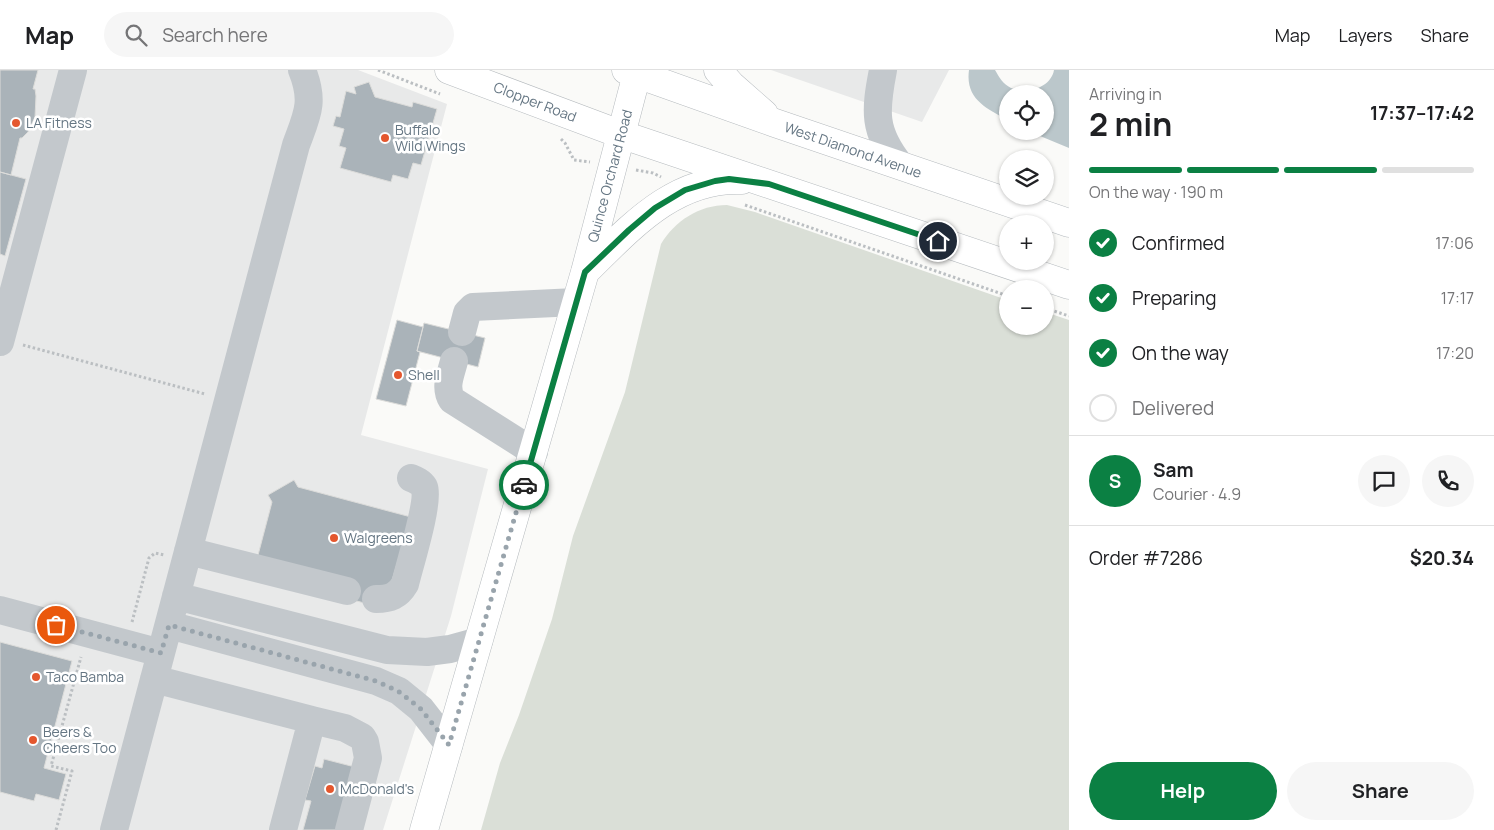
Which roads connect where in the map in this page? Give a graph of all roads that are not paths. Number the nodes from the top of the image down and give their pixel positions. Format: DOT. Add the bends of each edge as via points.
graph roads {
  1 [pos="73,70"];
  2 [pos="285,70"];
  3 [pos="302,70"];
  4 [pos="449,70"];
  5 [pos="718,70"];
  6 [pos="883,70"];
  7 [pos="634,71"];
  8 [pos="775,123"];
  9 [pos="620,134"];
  10 [pos="296,145"];
  11 [pos="900,166"];
  12 [pos="769,184"];
  13 [pos="1069,223"];
  14 [pos="585,272"];
  15 [pos="1069,285"];
  16 [pos="576,302"];
  17 [pos="462,332"];
  18 [pos="0,340"];
  19 [pos="454,361"];
  20 [pos="534,452"];
  21 [pos="412,478"];
  22 [pos="227,542"];
  23 [pos="189,548"];
  24 [pos="347,592"];
  25 [pos="176,596"];
  26 [pos="376,599"];
  27 [pos="0,610"];
  28 [pos="169,625"];
  29 [pos="479,641"];
  30 [pos="158,666"];
  31 [pos="312,720"];
  32 [pos="449,745"];
  33 [pos="114,830"];
  34 [pos="283,830"];
  35 [pos="349,830"];
  36 [pos="424,830"];
  1 -- 18 [label="lane"];
  2 -- 10 [label="lane" via="296,83 299,93"];
  3 -- 10 [label="lane" via="309,86 310,101"];
  4 -- 9 [label="main road, Clopper Road"];
  5 -- 8 [label="main road"];
  6 -- 11 [label="lane" via="877,102 878,120 887,148"];
  7 -- 8 [label="main road, West Diamond Avenue"];
  7 -- 9 [label="main road, Quince Orchard Road"];
  8 -- 11 [label="main road, West Diamond Avenue"];
  9 -- 12 [label="main road"];
  9 -- 14 [label="main road, Quince Orchard Road"];
  10 -- 23 [label="lane"];
  11 -- 13 [label="main road, West Diamond Avenue"];
  12 -- 14 [label="main road" via="746,180 715,181 674,195 629,230"];
  12 -- 15 [label="main road"];
  14 -- 16 [label="main road, Quince Orchard Road"];
  16 -- 17 [label="lane" via="473,307 467,313"];
  16 -- 20 [label="main road, Quince Orchard Road"];
  19 -- 20 [label="lane" via="448,386 452,400"];
  20 -- 29 [label="main road, Quince Orchard Road"];
  21 -- 26 [label="lane" via="423,486 426,500 405,584 394,596"];
  22 -- 23 [label="lane"];
  23 -- 24 [label="lane"];
  23 -- 25 [label="lane"];
  25 -- 28 [label="lane"];
  25 -- 29 [label="lane" via="387,650 427,652"];
  27 -- 30 [label="lane"];
  28 -- 30 [label="lane"];
  28 -- 32 [label="lane" via="376,681 398,691 421,709"];
  29 -- 32 [label="main road, Quince Orchard Road"];
  30 -- 31 [label="lane"];
  30 -- 33 [label="lane"];
  31 -- 34 [label="lane"];
  31 -- 35 [label="lane" via="345,728 365,742 368,758"];
  32 -- 36 [label="main road, Quince Orchard Road"];
}
